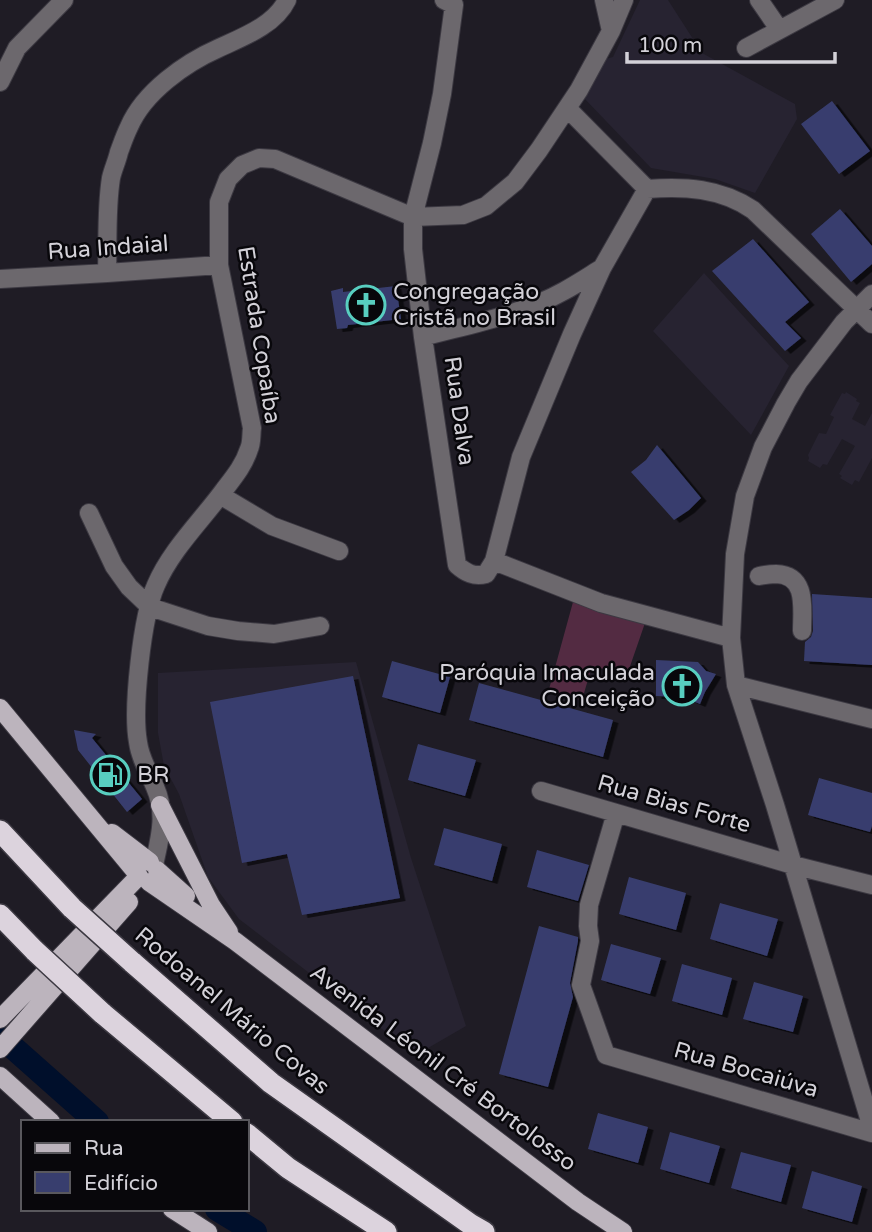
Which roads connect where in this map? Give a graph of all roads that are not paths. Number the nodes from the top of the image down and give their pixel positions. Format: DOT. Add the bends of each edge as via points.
graph roads {
  1 [pos="64,0"];
  2 [pos="287,0"];
  3 [pos="604,0"];
  4 [pos="624,0"];
  5 [pos="759,0"];
  6 [pos="835,0"];
  7 [pos="449,3"];
  8 [pos="779,29"];
  9 [pos="611,31"];
  10 [pos="17,48"];
  11 [pos="746,48"];
  12 [pos="0,56"];
  13 [pos="0,82"];
  14 [pos="567,108"];
  15 [pos="647,188"];
  16 [pos="413,217"];
  17 [pos="219,265"];
  18 [pos="602,268"];
  19 [pos="107,273"];
  20 [pos="0,278"];
  21 [pos="872,294"];
  22 [pos="857,309"];
  23 [pos="872,324"];
  24 [pos="423,337"];
  25 [pos="220,495"];
  26 [pos="89,513"];
  27 [pos="339,551"];
  28 [pos="494,562"];
  29 [pos="759,576"];
  30 [pos="150,607"];
  31 [pos="320,626"];
  32 [pos="802,631"];
  33 [pos="731,638"];
  34 [pos="736,685"];
  35 [pos="0,708"];
  36 [pos="872,719"];
  37 [pos="541,791"];
  38 [pos="160,805"];
  39 [pos="616,813"];
  40 [pos="0,831"];
  41 [pos="793,865"];
  42 [pos="149,873"];
  43 [pos="872,885"];
  44 [pos="0,915"];
  45 [pos="235,941"];
  46 [pos="0,1019"];
  47 [pos="6,1044"];
  48 [pos="0,1076"];
  49 [pos="49,1120"];
  50 [pos="230,1120"];
  51 [pos="872,1130"];
  52 [pos="248,1135"];
  53 [pos="176,1211"];
  54 [pos="208,1232"];
  55 [pos="386,1232"];
  56 [pos="484,1232"];
  57 [pos="623,1232"];
  1 -- 10 [label="street"];
  2 -- 19 [label="street" via="252,32 177,71 129,125 111,174"];
  3 -- 9 [label="street"];
  4 -- 9 [label="street, Estrada Copaíba"];
  5 -- 8 [label="street"];
  6 -- 8 [label="street"];
  7 -- 16 [label="street, Rua Dalva" via="442,94"];
  8 -- 11 [label="street"];
  9 -- 14 [label="street, Estrada Copaíba"];
  10 -- 12 [label="street"];
  10 -- 13 [label="street"];
  14 -- 15 [label="street"];
  14 -- 16 [label="street, Estrada Copaíba" via="514,182 486,205 463,215"];
  15 -- 18 [label="street"];
  15 -- 22 [label="street" via="676,186 737,200"];
  16 -- 17 [label="street, Estrada Copaíba" via="295,166 259,158 242,165 228,179 219,202"];
  16 -- 24 [label="street, Rua Dalva"];
  17 -- 19 [label="street, Rua Indaial"];
  17 -- 25 [label="street, Estrada Copaíba" via="252,428 242,466"];
  18 -- 24 [label="street" via="537,304"];
  18 -- 28 [label="street" via="521,457"];
  19 -- 20 [label="street, Rua Indaial"];
  21 -- 22 [label="street"];
  22 -- 23 [label="street"];
  22 -- 33 [label="street" via="799,381 763,447 746,496 737,543"];
  24 -- 28 [label="street, Rua Dalva" via="457,565 481,576"];
  25 -- 27 [label="street" via="272,526"];
  25 -- 30 [label="street, Estrada Copaíba" via="170,560 155,586"];
  26 -- 30 [label="street" via="114,566"];
  28 -- 33 [label="street" via="601,603"];
  29 -- 32 [label="street" via="777,574 797,585 802,592"];
  30 -- 31 [label="street" via="239,631 274,634"];
  30 -- 38 [label="street, Estrada Copaíba" via="139,675 137,730 144,765"];
  33 -- 34 [label="street"];
  34 -- 36 [label="street"];
  34 -- 41 [label="street"];
  35 -- 42 [label="main road, Avenida Léonil Cré Bortolosso" via="82,809"];
  37 -- 39 [label="street, Rua Bias Forte"];
  38 -- 42 [label="street, Estrada Copaíba" via="162,822"];
  38 -- 45 [label="main road" via="211,905"];
  39 -- 41 [label="street, Rua Bias Forte"];
  39 -- 51 [label="street, Rua Bocaiúva" via="589,905 590,941 581,985 606,1055"];
  40 -- 56 [label="highway, Rodoanel Mário Covas, bridge" via="72,908 271,1083"];
  41 -- 43 [label="street, Rua Bias Forte"];
  41 -- 51 [label="street"];
  42 -- 45 [label="main road, Avenida Léonil Cré Bortolosso"];
  42 -- 46 [label="main road"];
  42 -- 47 [label="main road"];
  44 -- 50 [label="highway, bridge" via="102,1013"];
  45 -- 57 [label="main road, Avenida Léonil Cré Bortolosso"];
  48 -- 49 [label="main road"];
  52 -- 55 [label="highway" via="288,1168"];
  53 -- 54 [label="main road"];
}
